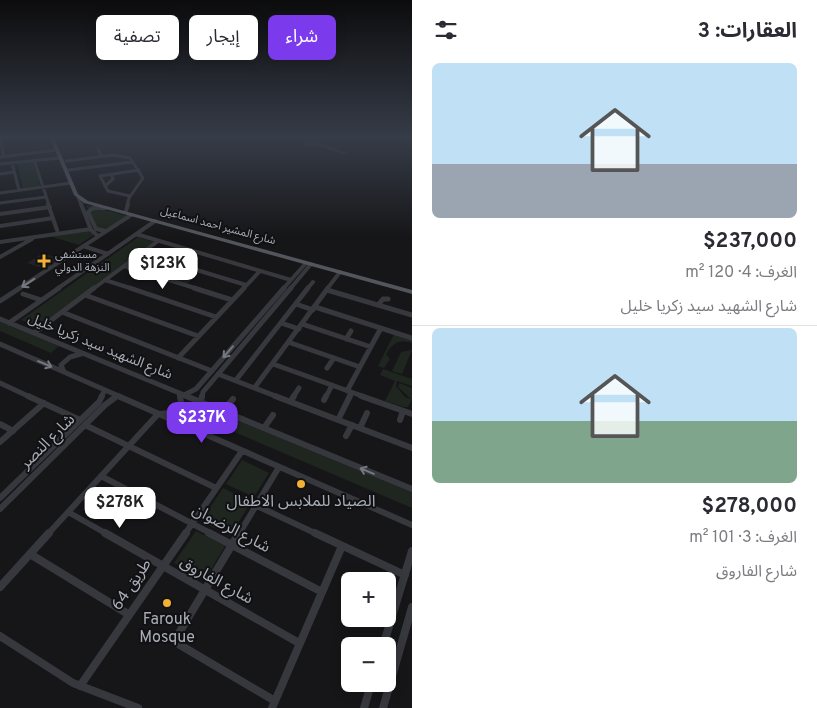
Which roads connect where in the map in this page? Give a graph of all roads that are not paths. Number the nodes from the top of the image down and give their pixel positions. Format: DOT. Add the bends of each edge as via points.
graph roads {
  1 [pos="38,171"];
  2 [pos="66,171"];
  3 [pos="70,171"];
  4 [pos="132,171"];
  5 [pos="140,171"];
  6 [pos="14,172"];
  7 [pos="0,174"];
  8 [pos="111,174"];
  9 [pos="71,183"];
  10 [pos="105,186"];
  11 [pos="43,187"];
  12 [pos="19,190"];
  13 [pos="0,193"];
  14 [pos="130,196"];
  15 [pos="46,197"];
  16 [pos="78,197"];
  17 [pos="0,203"];
  18 [pos="50,207"];
  19 [pos="105,208"];
  20 [pos="128,213"];
  21 [pos="0,214"];
  22 [pos="53,218"];
  23 [pos="155,221"];
  24 [pos="88,223"];
  25 [pos="0,226"];
  26 [pos="81,228"];
  27 [pos="58,230"];
  28 [pos="93,230"];
  29 [pos="106,231"];
  30 [pos="197,232"];
  31 [pos="136,234"];
  32 [pos="38,236"];
  33 [pos="98,236"];
  34 [pos="15,240"];
  35 [pos="0,241"];
  36 [pos="158,241"];
  37 [pos="22,244"];
  38 [pos="83,246"];
  39 [pos="141,253"];
  40 [pos="0,254"];
  41 [pos="108,254"];
  42 [pos="0,258"];
  43 [pos="124,266"];
  44 [pos="307,266"];
  45 [pos="260,271"];
  46 [pos="340,272"];
  47 [pos="105,280"];
  48 [pos="291,280"];
  49 [pos="313,282"];
  50 [pos="246,285"];
  51 [pos="327,290"];
  52 [pos="412,291"];
  53 [pos="23,294"];
  54 [pos="85,296"];
  55 [pos="353,298"];
  56 [pos="388,299"];
  57 [pos="41,300"];
  58 [pos="232,300"];
  59 [pos="0,301"];
  60 [pos="296,304"];
  61 [pos="349,304"];
  62 [pos="378,305"];
  63 [pos="314,308"];
  64 [pos="62,312"];
  65 [pos="412,315"];
  66 [pos="216,317"];
  67 [pos="0,319"];
  68 [pos="9,323"];
  69 [pos="281,323"];
  70 [pos="300,326"];
  71 [pos="381,328"];
  72 [pos="351,331"];
  73 [pos="34,334"];
  74 [pos="198,336"];
  75 [pos="412,338"];
  76 [pos="346,339"];
  77 [pos="288,342"];
  78 [pos="0,344"];
  79 [pos="371,347"];
  80 [pos="84,354"];
  81 [pos="178,358"];
  82 [pos="334,358"];
  83 [pos="273,364"];
  84 [pos="360,367"];
  85 [pos="327,368"];
  86 [pos="64,372"];
  87 [pos="215,372"];
  88 [pos="236,380"];
  89 [pos="0,383"];
  90 [pos="332,385"];
  91 [pos="255,387"];
  92 [pos="299,388"];
  93 [pos="196,389"];
  94 [pos="105,390"];
  95 [pos="202,392"];
  96 [pos="349,392"];
  97 [pos="181,394"];
  98 [pos="117,396"];
  99 [pos="233,399"];
  100 [pos="324,400"];
  101 [pos="290,401"];
  102 [pos="201,402"];
  103 [pos="44,403"];
  104 [pos="102,403"];
  105 [pos="223,411"];
  106 [pos="403,411"];
  107 [pos="368,413"];
  108 [pos="158,414"];
  109 [pos="412,414"];
  110 [pos="273,415"];
  111 [pos="338,420"];
  112 [pos="400,420"];
  113 [pos="83,423"];
  114 [pos="0,424"];
  115 [pos="352,425"];
  116 [pos="264,428"];
  117 [pos="360,428"];
  118 [pos="13,431"];
  119 [pos="346,436"];
  120 [pos="0,442"];
  121 [pos="128,446"];
  122 [pos="412,448"];
  123 [pos="242,451"];
  124 [pos="279,467"];
  125 [pos="101,476"];
  126 [pos="216,488"];
  127 [pos="412,489"];
  128 [pos="0,498"];
  129 [pos="255,505"];
  130 [pos="0,509"];
  131 [pos="68,512"];
  132 [pos="191,523"];
  133 [pos="412,525"];
  134 [pos="232,544"];
  135 [pos="342,546"];
  136 [pos="412,551"];
  137 [pos="30,554"];
  138 [pos="161,566"];
  139 [pos="405,575"];
  140 [pos="0,587"];
  141 [pos="204,589"];
  142 [pos="322,592"];
  143 [pos="412,607"];
  144 [pos="128,614"];
  145 [pos="0,636"];
  146 [pos="386,637"];
  147 [pos="299,643"];
  148 [pos="80,686"];
  149 [pos="369,692"];
  150 [pos="274,704"];
  151 [pos="138,708"];
  152 [pos="364,708"];
  153 [pos="383,708"];
  1 -- 11 [label="street"];
  2 -- 9 [label="main road, شارع المشير احمد اسماعيل"];
  3 -- 20 [label="main road, شارع المشير احمد اسماعيل" via="82,197"];
  4 -- 8 [label="street"];
  5 -- 14 [label="street" via="143,178"];
  6 -- 7 [label="street"];
  6 -- 12 [label="street"];
  8 -- 10 [label="street" via="113,179"];
  8 -- 10 [label="street" via="100,176"];
  9 -- 11 [label="street"];
  9 -- 16 [label="main road, شارع المشير احمد اسماعيل"];
  10 -- 14 [label="street" via="109,192"];
  11 -- 12 [label="street"];
  11 -- 15 [label="street"];
  12 -- 13 [label="street"];
  14 -- 20 [label="street"];
  15 -- 17 [label="street"];
  15 -- 18 [label="street"];
  16 -- 19 [label="main road, شارع المشير احمد اسماعيل"];
  16 -- 24 [label="street, شارع المشير احمد اسماعيل"];
  18 -- 21 [label="street"];
  18 -- 22 [label="street"];
  19 -- 20 [label="main road, شارع المشير احمد اسماعيل"];
  19 -- 28 [label="street" via="92,208 88,212"];
  20 -- 23 [label="main road, شارع المشير احمد اسماعيل"];
  20 -- 29 [label="street"];
  20 -- 30 [label="main road, شارع المشير احمد اسماعيل"];
  22 -- 25 [label="street"];
  22 -- 27 [label="street"];
  23 -- 30 [label="main road, شارع المشير احمد اسماعيل"];
  23 -- 31 [label="street"];
  24 -- 26 [label="street"];
  24 -- 28 [label="street, شارع المشير احمد اسماعيل"];
  26 -- 27 [label="street"];
  26 -- 28 [label="street"];
  26 -- 32 [label="street"];
  27 -- 34 [label="street"];
  28 -- 29 [label="street"];
  28 -- 33 [label="street, شارع المشير احمد اسماعيل"];
  29 -- 33 [label="street"];
  30 -- 44 [label="main road, شارع المشير احمد اسماعيل"];
  30 -- 52 [label="main road, شارع المشير احمد اسماعيل"];
  31 -- 36 [label="street"];
  31 -- 41 [label="street"];
  32 -- 34 [label="street"];
  32 -- 37 [label="street"];
  33 -- 38 [label="street"];
  34 -- 35 [label="street"];
  34 -- 37 [label="street"];
  34 -- 40 [label="street"];
  36 -- 39 [label="street"];
  36 -- 45 [label="street"];
  37 -- 42 [label="street"];
  38 -- 41 [label="street"];
  38 -- 59 [label="street, one-way"];
  39 -- 43 [label="street"];
  39 -- 50 [label="street"];
  41 -- 57 [label="street"];
  43 -- 47 [label="street"];
  43 -- 58 [label="street"];
  44 -- 46 [label="main road, شارع المشير احمد اسماعيل"];
  44 -- 48 [label="street"];
  44 -- 87 [label="street"];
  45 -- 48 [label="street"];
  45 -- 50 [label="street"];
  46 -- 51 [label="street"];
  46 -- 52 [label="main road, شارع المشير احمد اسماعيل"];
  47 -- 54 [label="street"];
  47 -- 66 [label="street"];
  48 -- 87 [label="street, one-way"];
  49 -- 60 [label="street"];
  50 -- 58 [label="street"];
  51 -- 55 [label="street"];
  51 -- 63 [label="street"];
  53 -- 57 [label="street"];
  54 -- 64 [label="street"];
  54 -- 74 [label="street"];
  55 -- 61 [label="street"];
  55 -- 62 [label="street"];
  56 -- 62 [label="street" via="383,298"];
  57 -- 68 [label="street"];
  58 -- 66 [label="street"];
  60 -- 63 [label="street"];
  60 -- 69 [label="street"];
  62 -- 65 [label="street"];
  63 -- 70 [label="street"];
  63 -- 71 [label="street"];
  64 -- 73 [label="street"];
  64 -- 81 [label="street"];
  66 -- 74 [label="street"];
  67 -- 68 [label="street, شارع الشهيد سيد زكريا خليل"];
  68 -- 73 [label="street, شارع الشهيد سيد زكريا خليل"];
  69 -- 70 [label="street"];
  69 -- 88 [label="street"];
  70 -- 76 [label="street"];
  70 -- 77 [label="street"];
  71 -- 75 [label="street"];
  71 -- 79 [label="street"];
  72 -- 76 [label="street"];
  73 -- 80 [label="street, شارع الشهيد سيد زكريا خليل"];
  74 -- 81 [label="street"];
  76 -- 79 [label="street"];
  77 -- 82 [label="street"];
  77 -- 83 [label="street"];
  78 -- 86 [label="street, one-way"];
  79 -- 84 [label="street"];
  80 -- 86 [label="street" via="64,360 61,365"];
  80 -- 97 [label="street, شارع الشهيد سيد زكريا خليل"];
  81 -- 87 [label="street"];
  82 -- 84 [label="street"];
  82 -- 85 [label="street"];
  83 -- 90 [label="street"];
  83 -- 91 [label="street"];
  84 -- 96 [label="street"];
  86 -- 94 [label="street"];
  87 -- 88 [label="street"];
  87 -- 93 [label="street"];
  87 -- 95 [label="street"];
  88 -- 91 [label="street"];
  89 -- 103 [label="street"];
  90 -- 96 [label="street"];
  90 -- 100 [label="street"];
  91 -- 101 [label="street"];
  92 -- 101 [label="street"];
  93 -- 95 [label="street"];
  93 -- 97 [label="street"];
  94 -- 98 [label="street"];
  94 -- 104 [label="street, شارع النصر"];
  95 -- 102 [label="street"];
  96 -- 106 [label="street"];
  96 -- 111 [label="street"];
  97 -- 102 [label="street, شارع الشهيد سيد زكريا خليل"];
  97 -- 108 [label="street" via="178,408"];
  98 -- 104 [label="street, شارع النصر"];
  98 -- 108 [label="street"];
  99 -- 105 [label="street"];
  101 -- 111 [label="street"];
  102 -- 105 [label="street, شارع الشهيد سيد زكريا خليل"];
  103 -- 113 [label="street"];
  103 -- 118 [label="street"];
  104 -- 113 [label="street, شارع النصر"];
  105 -- 116 [label="street, شارع الشهيد سيد زكريا خليل"];
  106 -- 109 [label="street"];
  106 -- 112 [label="street"];
  107 -- 117 [label="street"];
  108 -- 121 [label="street"];
  108 -- 123 [label="street"];
  110 -- 116 [label="street"];
  111 -- 115 [label="street"];
  113 -- 121 [label="street"];
  113 -- 128 [label="street, شارع النصر"];
  113 -- 130 [label="street, شارع النصر"];
  114 -- 118 [label="street"];
  115 -- 117 [label="street"];
  115 -- 119 [label="street"];
  127 -- 116 [label="street, شارع الشهيد سيد زكريا خليل, one-way"];
  117 -- 122 [label="street"];
  118 -- 120 [label="street"];
  121 -- 125 [label="street"];
  121 -- 126 [label="street"];
  123 -- 124 [label="street"];
  123 -- 126 [label="street, طريق 64"];
  124 -- 129 [label="street"];
  124 -- 133 [label="street"];
  125 -- 131 [label="street"];
  125 -- 132 [label="street, شارع الرضوان"];
  126 -- 132 [label="street, طريق 64"];
  129 -- 134 [label="street"];
  129 -- 135 [label="street"];
  131 -- 137 [label="street"];
  131 -- 138 [label="street, شارع الفاروق"];
  132 -- 134 [label="street, شارع الرضوان"];
  132 -- 138 [label="street, طريق 64"];
  134 -- 141 [label="street"];
  134 -- 142 [label="street, شارع الرضوان"];
  135 -- 139 [label="street"];
  135 -- 142 [label="street"];
  136 -- 139 [label="street"];
  137 -- 140 [label="street"];
  137 -- 144 [label="street"];
  138 -- 141 [label="street, شارع الفاروق"];
  138 -- 144 [label="street, طريق 64"];
  139 -- 146 [label="street"];
  141 -- 147 [label="street, شارع الفاروق"];
  141 -- 150 [label="street" via="177,634 177,642"];
  142 -- 147 [label="street"];
  143 -- 153 [label="street"];
  144 -- 148 [label="street, طريق 64"];
  145 -- 148 [label="street"];
  147 -- 150 [label="street"];
  148 -- 151 [label="street"];
  149 -- 152 [label="street"];
}
